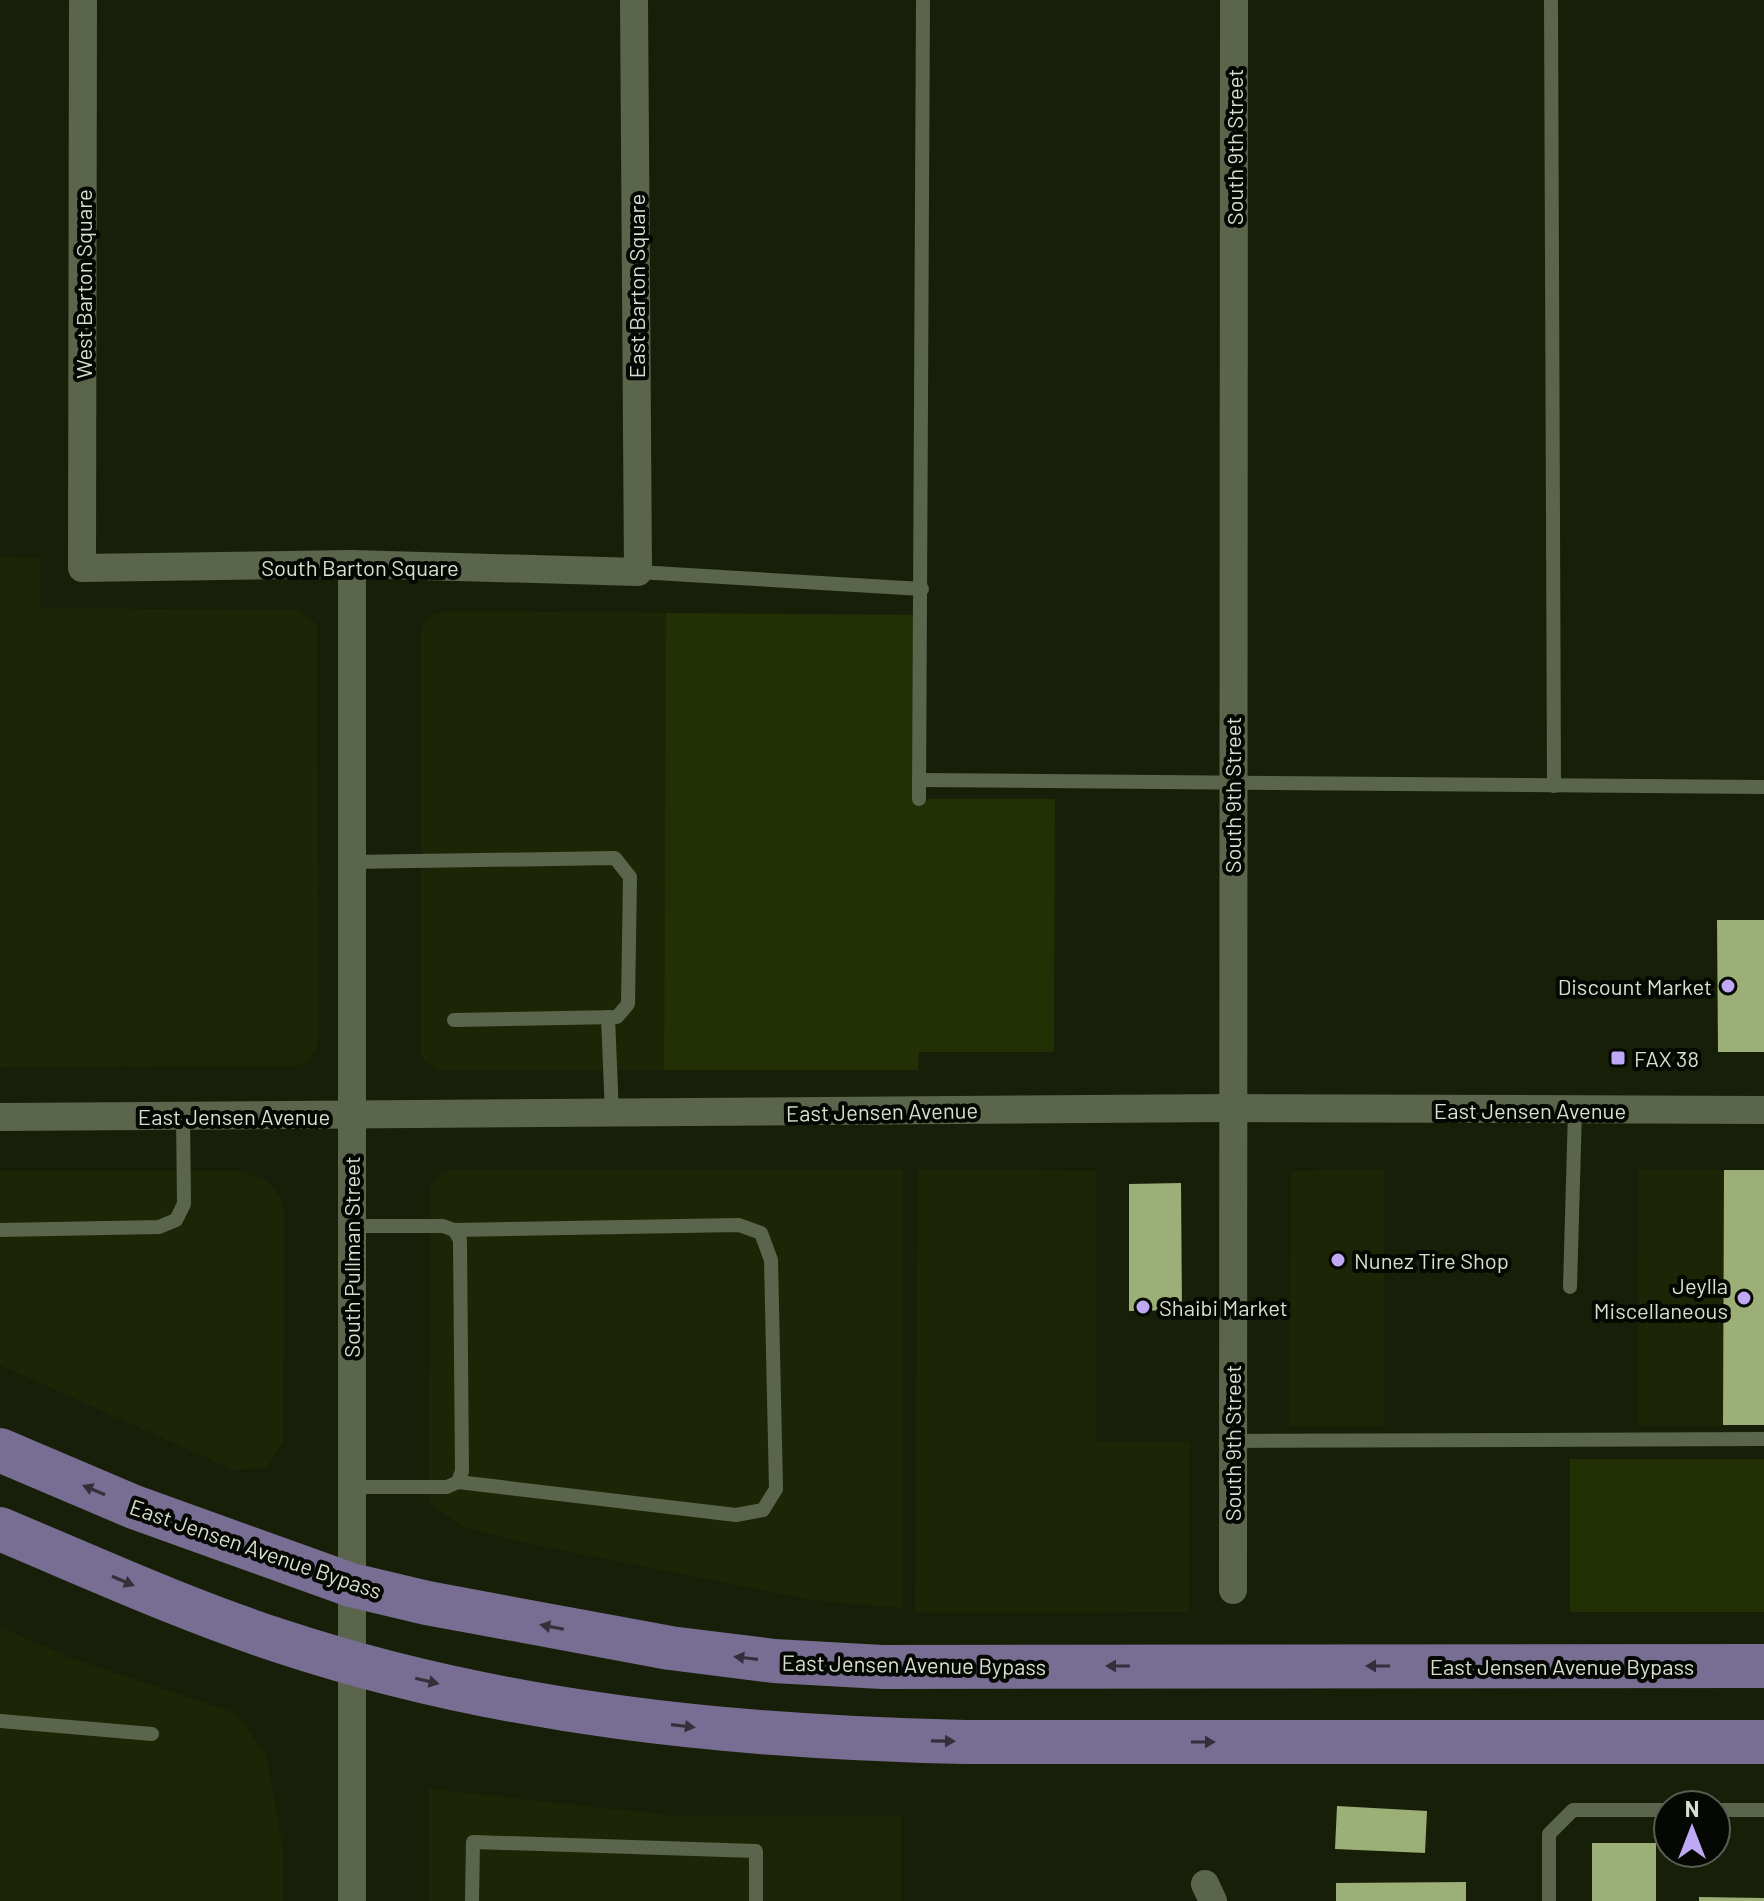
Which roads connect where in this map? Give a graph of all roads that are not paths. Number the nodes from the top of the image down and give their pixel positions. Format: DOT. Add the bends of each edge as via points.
graph roads {
  1 [pos="83,0"];
  2 [pos="634,0"];
  3 [pos="923,0"];
  4 [pos="1234,0"];
  5 [pos="1551,0"];
  6 [pos="352,564"];
  7 [pos="82,568"];
  8 [pos="638,572"];
  9 [pos="922,589"];
  10 [pos="919,780"];
  11 [pos="1232,782"];
  12 [pos="1554,786"];
  13 [pos="1764,787"];
  14 [pos="919,799"];
  15 [pos="352,862"];
  16 [pos="608,1017"];
  17 [pos="454,1020"];
  18 [pos="1232,1108"];
  19 [pos="1764,1110"];
  20 [pos="1575,1111"];
  21 [pos="612,1114"];
  22 [pos="350,1115"];
  23 [pos="183,1116"];
  24 [pos="0,1117"];
  25 [pos="352,1226"];
  26 [pos="0,1230"];
  27 [pos="454,1230"];
  28 [pos="1570,1287"];
  29 [pos="1764,1439"];
  30 [pos="1232,1441"];
  31 [pos="0,1450"];
  32 [pos="458,1482"];
  33 [pos="351,1487"];
  34 [pos="0,1529"];
  35 [pos="351,1585"];
  36 [pos="1233,1590"];
  37 [pos="351,1663"];
  38 [pos="1764,1666"];
  39 [pos="0,1721"];
  40 [pos="152,1734"];
  41 [pos="1764,1742"];
  42 [pos="1652,1810"];
  43 [pos="1732,1810"];
  44 [pos="1764,1810"];
  45 [pos="352,1901"];
  46 [pos="472,1901"];
  47 [pos="756,1901"];
  48 [pos="1549,1901"];
  1 -- 7 [label="street, West Barton Square"];
  2 -- 8 [label="street, East Barton Square"];
  3 -- 9 [label="lane"];
  4 -- 11 [label="street, South 9th Street"];
  5 -- 12 [label="lane"];
  6 -- 7 [label="street, South Barton Square"];
  6 -- 8 [label="street, South Barton Square"];
  6 -- 15 [label="street, South Pullman Street"];
  8 -- 9 [label="lane"];
  9 -- 10 [label="lane"];
  10 -- 11 [label="lane"];
  10 -- 14 [label="lane"];
  11 -- 12 [label="lane"];
  11 -- 18 [label="street, South 9th Street"];
  12 -- 13 [label="lane"];
  15 -- 16 [label="lane" via="615,858 630,877 628,1004 617,1017"];
  15 -- 22 [label="street, South Pullman Street"];
  16 -- 17 [label="lane"];
  16 -- 21 [label="lane"];
  18 -- 20 [label="street, East Jensen Avenue"];
  18 -- 21 [label="street, East Jensen Avenue"];
  18 -- 30 [label="street, South 9th Street"];
  19 -- 20 [label="street, East Jensen Avenue"];
  20 -- 28 [label="lane"];
  21 -- 22 [label="street, East Jensen Avenue"];
  22 -- 23 [label="street, East Jensen Avenue"];
  22 -- 25 [label="street, South Pullman Street"];
  23 -- 24 [label="street, East Jensen Avenue"];
  23 -- 26 [label="lane" via="184,1204 176,1220 159,1227"];
  25 -- 27 [label="lane"];
  25 -- 33 [label="street, South Pullman Street"];
  27 -- 32 [label="lane" via="460,1240"];
  27 -- 32 [label="lane" via="739,1225 761,1233 771,1260 776,1489 763,1510 736,1515"];
  29 -- 30 [label="lane"];
  30 -- 36 [label="street, South 9th Street"];
  35 -- 31 [label="main road, East Jensen Avenue Bypass, one-way" via="134,1507"];
  32 -- 33 [label="lane" via="447,1487"];
  33 -- 35 [label="street, South Pullman Street"];
  34 -- 37 [label="main road, one-way" via="182,1606"];
  35 -- 37 [label="street, South Pullman Street"];
  38 -- 35 [label="main road, East Jensen Avenue Bypass, one-way" via="882,1667 774,1661 629,1641"];
  37 -- 41 [label="main road, one-way" via="596,1715 854,1739"];
  37 -- 45 [label="street, South Pullman Street"];
  39 -- 40 [label="lane"];
  42 -- 48 [label="lane" via="1573,1810 1549,1834"];
  43 -- 44 [label="lane"];
  46 -- 47 [label="lane" via="473,1842 756,1851"];
}
